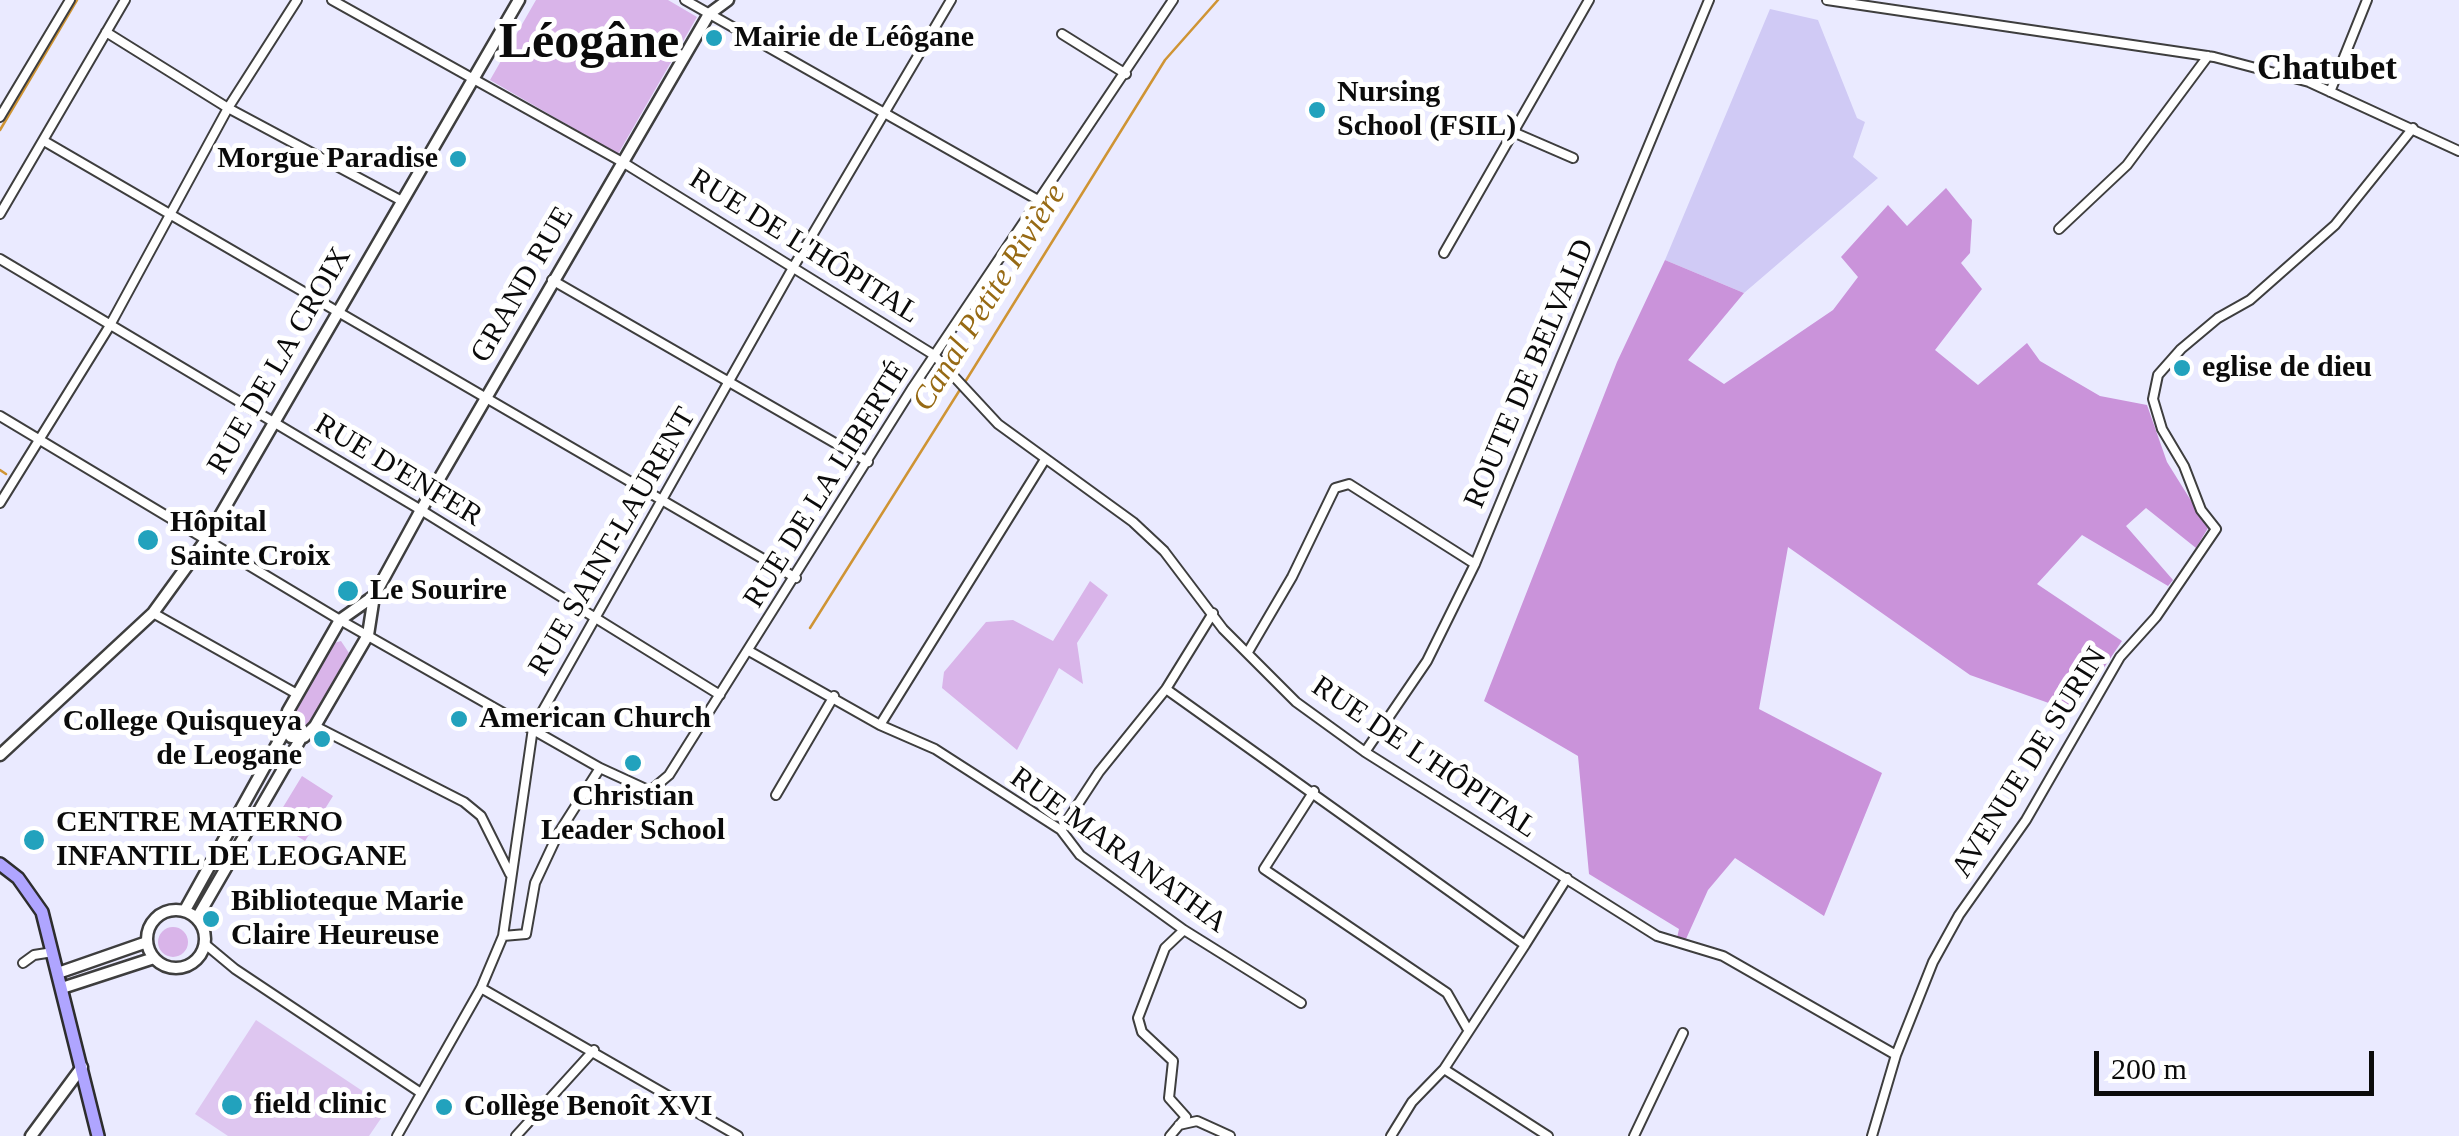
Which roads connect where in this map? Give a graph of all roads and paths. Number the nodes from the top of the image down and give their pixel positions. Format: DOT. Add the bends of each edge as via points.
graph roads {
  1 [pos="70,0"];
  2 [pos="125,0"];
  3 [pos="297,0"];
  4 [pos="332,0"];
  5 [pos="519,0"];
  6 [pos="686,0"];
  7 [pos="716,0"];
  8 [pos="728,0"];
  9 [pos="952,0"];
  10 [pos="1173,0"];
  11 [pos="1590,0"];
  12 [pos="1709,0"];
  13 [pos="1828,0"];
  14 [pos="2367,0"];
  15 [pos="709,14"];
  16 [pos="106,32"];
  17 [pos="1062,34"];
  18 [pos="2208,56"];
  19 [pos="1126,74"];
  20 [pos="473,79"];
  21 [pos="2330,92"];
  22 [pos="228,108"];
  23 [pos="885,112"];
  24 [pos="0,117"];
  25 [pos="2413,128"];
  26 [pos="1514,132"];
  27 [pos="44,140"];
  28 [pos="2459,151"];
  29 [pos="1573,158"];
  30 [pos="624,163"];
  31 [pos="1038,200"];
  32 [pos="402,201"];
  33 [pos="168,212"];
  34 [pos="0,214"];
  35 [pos="2059,229"];
  36 [pos="1444,254"];
  37 [pos="0,259"];
  38 [pos="794,266"];
  39 [pos="552,280"];
  40 [pos="338,311"];
  41 [pos="109,327"];
  42 [pos="934,355"];
  43 [pos="731,383"];
  44 [pos="487,397"];
  45 [pos="0,416"];
  46 [pos="273,422"];
  47 [pos="39,440"];
  48 [pos="868,462"];
  49 [pos="1044,462"];
  50 [pos="662,498"];
  51 [pos="0,503"];
  52 [pos="421,510"];
  53 [pos="206,540"];
  54 [pos="1475,564"];
  55 [pos="796,578"];
  56 [pos="374,596"];
  57 [pos="153,613"];
  58 [pos="1213,613"];
  59 [pos="597,619"];
  60 [pos="340,620"];
  61 [pos="368,636"];
  62 [pos="749,651"];
  63 [pos="1248,652"];
  64 [pos="1166,689"];
  65 [pos="297,694"];
  66 [pos="720,695"];
  67 [pos="834,696"];
  68 [pos="880,725"];
  69 [pos="314,726"];
  70 [pos="533,728"];
  71 [pos="286,730"];
  72 [pos="301,738"];
  73 [pos="1365,752"];
  74 [pos="0,755"];
  75 [pos="600,768"];
  76 [pos="1314,790"];
  77 [pos="776,795"];
  78 [pos="1061,830"];
  79 [pos="0,864"];
  80 [pos="512,878"];
  81 [pos="1566,878"];
  82 [pos="184,910"];
  83 [pos="197,918"];
  84 [pos="1184,930"];
  85 [pos="503,936"];
  86 [pos="147,942"];
  87 [pos="205,944"];
  88 [pos="1526,945"];
  89 [pos="53,952"];
  90 [pos="154,958"];
  91 [pos="22,964"];
  92 [pos="58,974"];
  93 [pos="62,988"];
  94 [pos="481,988"];
  95 [pos="1301,1004"];
  96 [pos="1467,1028"];
  97 [pos="1683,1033"];
  98 [pos="594,1050"];
  99 [pos="1896,1056"];
  100 [pos="82,1067"];
  101 [pos="1444,1070"];
  102 [pos="420,1093"];
  103 [pos="1179,1125"];
  104 [pos="31,1136"];
  105 [pos="98,1136"];
  106 [pos="397,1136"];
  107 [pos="516,1136"];
  108 [pos="738,1136"];
  109 [pos="1170,1136"];
  110 [pos="1230,1136"];
  111 [pos="1390,1136"];
  112 [pos="1548,1136"];
  113 [pos="1634,1136"];
  114 [pos="1872,1136"];
  1 -- 24 [label="street"];
  2 -- 16 [label="street"];
  3 -- 22 [label="street"];
  4 -- 20 [label="street, RUE DE L'HÔPITAL"];
  5 -- 20 [label="street, RUE DE LA CROIX"];
  6 -- 15 [label="street"];
  7 -- 15 [label="street, GRAND RUE"];
  8 -- 15 [label="street"];
  9 -- 23 [label="street, RUE SAINT-LAURENT"];
  10 -- 19 [label="street, RUE DE LA LIBERTÉ"];
  11 -- 26 [label="street"];
  12 -- 54 [label="street, ROUTE DE BELVALD"];
  13 -- 18 [label="street"];
  14 -- 21 [label="street"];
  15 -- 23 [label="street"];
  15 -- 30 [label="street, GRAND RUE"];
  16 -- 22 [label="street"];
  16 -- 27 [label="street"];
  17 -- 19 [label="street"];
  18 -- 21 [label="street"];
  18 -- 35 [label="street" via="2127,165"];
  19 -- 31 [label="street, RUE DE LA LIBERTÉ"];
  20 -- 30 [label="street, RUE DE L'HÔPITAL"];
  20 -- 32 [label="street, RUE DE LA CROIX"];
  21 -- 25 [label="street"];
  22 -- 32 [label="street"];
  22 -- 33 [label="street"];
  23 -- 31 [label="street"];
  23 -- 38 [label="street, RUE SAINT-LAURENT"];
  25 -- 28 [label="street"];
  25 -- 99 [label="street, AVENUE DE SURIN" via="2334,225 2250,300 2193,339 2158,376 2153,399 2162,430 2216,528 2156,618 2120,657 2026,820 1959,915"];
  26 -- 29 [label="street"];
  26 -- 36 [label="street"];
  27 -- 33 [label="street"];
  27 -- 34 [label="street"];
  30 -- 38 [label="street, RUE DE L'HÔPITAL"];
  30 -- 39 [label="street, GRAND RUE"];
  31 -- 42 [label="street, RUE DE LA LIBERTÉ"];
  32 -- 40 [label="street, RUE DE LA CROIX"];
  33 -- 40 [label="street"];
  33 -- 41 [label="street"];
  37 -- 41 [label="street, RUE D'ENFER"];
  38 -- 42 [label="street, RUE DE L'HÔPITAL"];
  38 -- 43 [label="street, RUE SAINT-LAURENT"];
  39 -- 43 [label="street"];
  39 -- 44 [label="street, GRAND RUE"];
  40 -- 44 [label="street"];
  40 -- 46 [label="street, RUE DE LA CROIX"];
  41 -- 46 [label="street, RUE D'ENFER"];
  41 -- 47 [label="street"];
  42 -- 48 [label="street, RUE DE LA LIBERTÉ"];
  42 -- 49 [label="street, RUE DE L'HÔPITAL"];
  43 -- 48 [label="street"];
  43 -- 50 [label="street, RUE SAINT-LAURENT"];
  44 -- 50 [label="street"];
  44 -- 52 [label="street, GRAND RUE"];
  45 -- 47 [label="street"];
  46 -- 52 [label="street, RUE D'ENFER"];
  46 -- 53 [label="street, RUE DE LA CROIX"];
  47 -- 51 [label="street"];
  47 -- 53 [label="street"];
  48 -- 55 [label="street, RUE DE LA LIBERTÉ"];
  49 -- 58 [label="street, RUE DE L'HÔPITAL" via="1132,522"];
  49 -- 68 [label="street"];
  50 -- 55 [label="street"];
  50 -- 59 [label="street, RUE SAINT-LAURENT"];
  52 -- 56 [label="street, GRAND RUE"];
  52 -- 59 [label="street, RUE D'ENFER"];
  53 -- 57 [label="street, RUE DE LA CROIX"];
  53 -- 60 [label="street"];
  54 -- 63 [label="street" via="1349,484 1335,488"];
  54 -- 73 [label="street, ROUTE DE BELVALD" via="1427,662"];
  55 -- 62 [label="street, RUE DE LA LIBERTÉ"];
  56 -- 60 [label="street, GRAND RUE"];
  56 -- 61 [label="street, GRAND RUE"];
  57 -- 65 [label="street"];
  57 -- 74 [label="street, RUE DE LA CROIX"];
  58 -- 63 [label="street, RUE DE L'HÔPITAL"];
  58 -- 64 [label="street"];
  59 -- 66 [label="street, RUE D'ENFER"];
  59 -- 70 [label="street, RUE SAINT-LAURENT"];
  60 -- 61 [label="street"];
  60 -- 65 [label="street, GRAND RUE"];
  61 -- 69 [label="street, GRAND RUE"];
  61 -- 70 [label="street"];
  62 -- 66 [label="street, RUE DE LA LIBERTÉ"];
  62 -- 67 [label="street, RUE MARANATHA"];
  63 -- 73 [label="street, RUE DE L'HÔPITAL" via="1296,702"];
  64 -- 76 [label="street"];
  64 -- 78 [label="street"];
  65 -- 71 [label="street, GRAND RUE"];
  66 -- 75 [label="street, RUE DE LA LIBERTÉ" via="669,774 650,791"];
  67 -- 68 [label="street, RUE MARANATHA"];
  67 -- 77 [label="street"];
  68 -- 78 [label="street, RUE MARANATHA" via="936,749"];
  69 -- 72 [label="street, GRAND RUE"];
  69 -- 80 [label="street" via="464,802 481,816"];
  70 -- 75 [label="street"];
  70 -- 80 [label="street, RUE SAINT-LAURENT"];
  71 -- 72 [label="street"];
  71 -- 82 [label="street, GRAND RUE"];
  72 -- 83 [label="street, GRAND RUE"];
  73 -- 81 [label="street, RUE DE L'HÔPITAL"];
  75 -- 85 [label="street" via="535,883 526,934"];
  76 -- 88 [label="street"];
  76 -- 96 [label="street" via="1264,869 1447,993"];
  78 -- 84 [label="street, RUE MARANATHA" via="1080,855"];
  79 -- 89 [label="main road" via="42,912"];
  80 -- 85 [label="street, RUE SAINT-LAURENT"];
  81 -- 88 [label="street"];
  81 -- 99 [label="street, RUE DE L'HÔPITAL" via="1658,936 1724,956"];
  82 -- 83 [label="street"];
  82 -- 86 [label="street" via="158,916"];
  83 -- 87 [label="street"];
  84 -- 95 [label="street, RUE MARANATHA"];
  84 -- 103 [label="street" via="1165,948 1138,1018 1142,1032 1173,1061 1169,1098 1186,1117"];
  85 -- 94 [label="street, RUE SAINT-LAURENT"];
  86 -- 90 [label="street"];
  86 -- 92 [label="street"];
  87 -- 90 [label="street" via="184,967"];
  87 -- 102 [label="street"];
  88 -- 96 [label="street"];
  89 -- 91 [label="street"];
  89 -- 92 [label="main road"];
  90 -- 93 [label="street"];
  92 -- 93 [label="main road"];
  93 -- 100 [label="main road"];
  94 -- 98 [label="street"];
  94 -- 102 [label="street, RUE SAINT-LAURENT"];
  96 -- 101 [label="street"];
  97 -- 113 [label="street"];
  98 -- 107 [label="street"];
  98 -- 108 [label="street"];
  99 -- 114 [label="street, AVENUE DE SURIN"];
  100 -- 104 [label="street"];
  100 -- 105 [label="main road"];
  101 -- 111 [label="street"];
  101 -- 112 [label="street"];
  102 -- 106 [label="street, RUE SAINT-LAURENT"];
  103 -- 109 [label="street"];
  103 -- 110 [label="street" via="1197,1121"];
}
